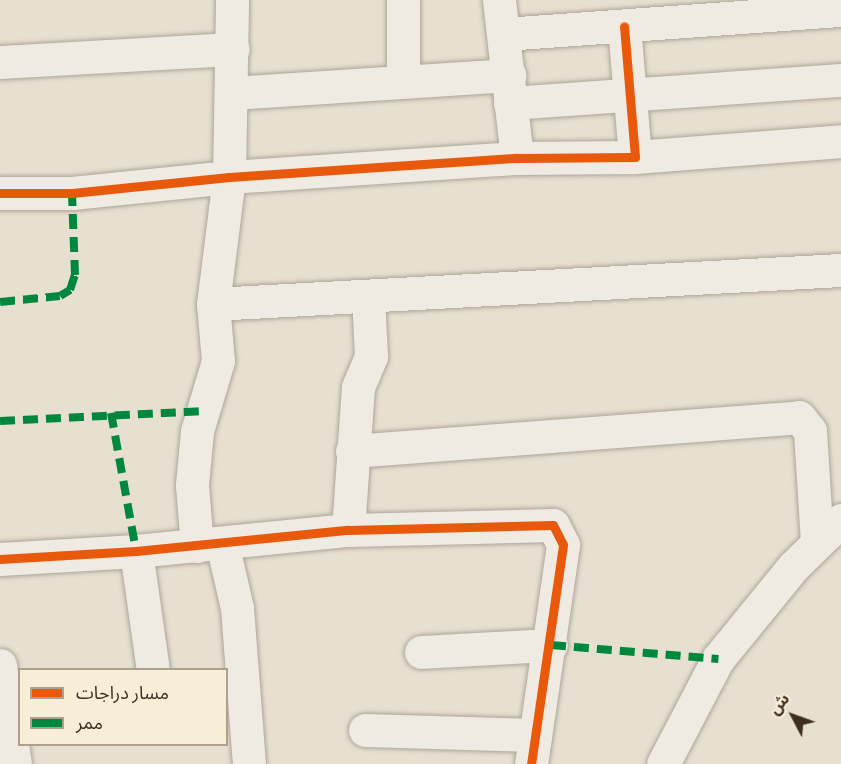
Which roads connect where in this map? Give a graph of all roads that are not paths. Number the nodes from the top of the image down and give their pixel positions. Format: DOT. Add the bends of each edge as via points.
graph roads {
  1 [pos="232,0"];
  2 [pos="403,0"];
  3 [pos="499,0"];
  4 [pos="841,10"];
  5 [pos="624,26"];
  6 [pos="504,34"];
  7 [pos="233,49"];
  8 [pos="0,62"];
  9 [pos="841,80"];
  10 [pos="403,81"];
  11 [pos="510,89"];
  12 [pos="232,93"];
  13 [pos="627,98"];
  14 [pos="841,141"];
  15 [pos="635,156"];
  16 [pos="517,158"];
  17 [pos="229,177"];
  18 [pos="0,193"];
  19 [pos="841,270"];
  20 [pos="368,297"];
  21 [pos="213,304"];
  22 [pos="352,451"];
  23 [pos="841,520"];
  24 [pos="348,530"];
  25 [pos="817,543"];
  26 [pos="209,544"];
  27 [pos="136,551"];
  28 [pos="0,559"];
  29 [pos="551,645"];
  30 [pos="421,652"];
  31 [pos="0,665"];
  32 [pos="153,668"];
  33 [pos="365,730"];
  34 [pos="533,749"];
  35 [pos="15,764"];
  36 [pos="249,764"];
  37 [pos="663,764"];
  1 -- 7 [label="street"];
  2 -- 10 [label="street"];
  3 -- 6 [label="street"];
  4 -- 5 [label="street"];
  5 -- 6 [label="street"];
  5 -- 13 [label="street"];
  6 -- 11 [label="street"];
  7 -- 8 [label="street"];
  7 -- 12 [label="street"];
  9 -- 13 [label="street"];
  10 -- 11 [label="street"];
  10 -- 12 [label="street"];
  11 -- 13 [label="street"];
  11 -- 16 [label="street"];
  12 -- 17 [label="street"];
  13 -- 15 [label="street"];
  14 -- 15 [label="street"];
  15 -- 16 [label="street"];
  16 -- 17 [label="street"];
  17 -- 18 [label="street" via="72,193"];
  17 -- 21 [label="street"];
  19 -- 20 [label="street"];
  20 -- 21 [label="street"];
  20 -- 22 [label="street" via="371,356 358,387"];
  21 -- 26 [label="street" via="218,361 197,431 192,484"];
  22 -- 24 [label="street"];
  22 -- 25 [label="street" via="799,417 810,431"];
  23 -- 25 [label="street"];
  24 -- 26 [label="street"];
  24 -- 29 [label="street" via="553,525 563,544"];
  25 -- 37 [label="street" via="718,659"];
  26 -- 27 [label="street"];
  26 -- 36 [label="street" via="237,608"];
  27 -- 28 [label="street"];
  27 -- 32 [label="street"];
  29 -- 30 [label="street"];
  29 -- 34 [label="street"];
  31 -- 35 [label="street"];
  33 -- 34 [label="street"];
}
